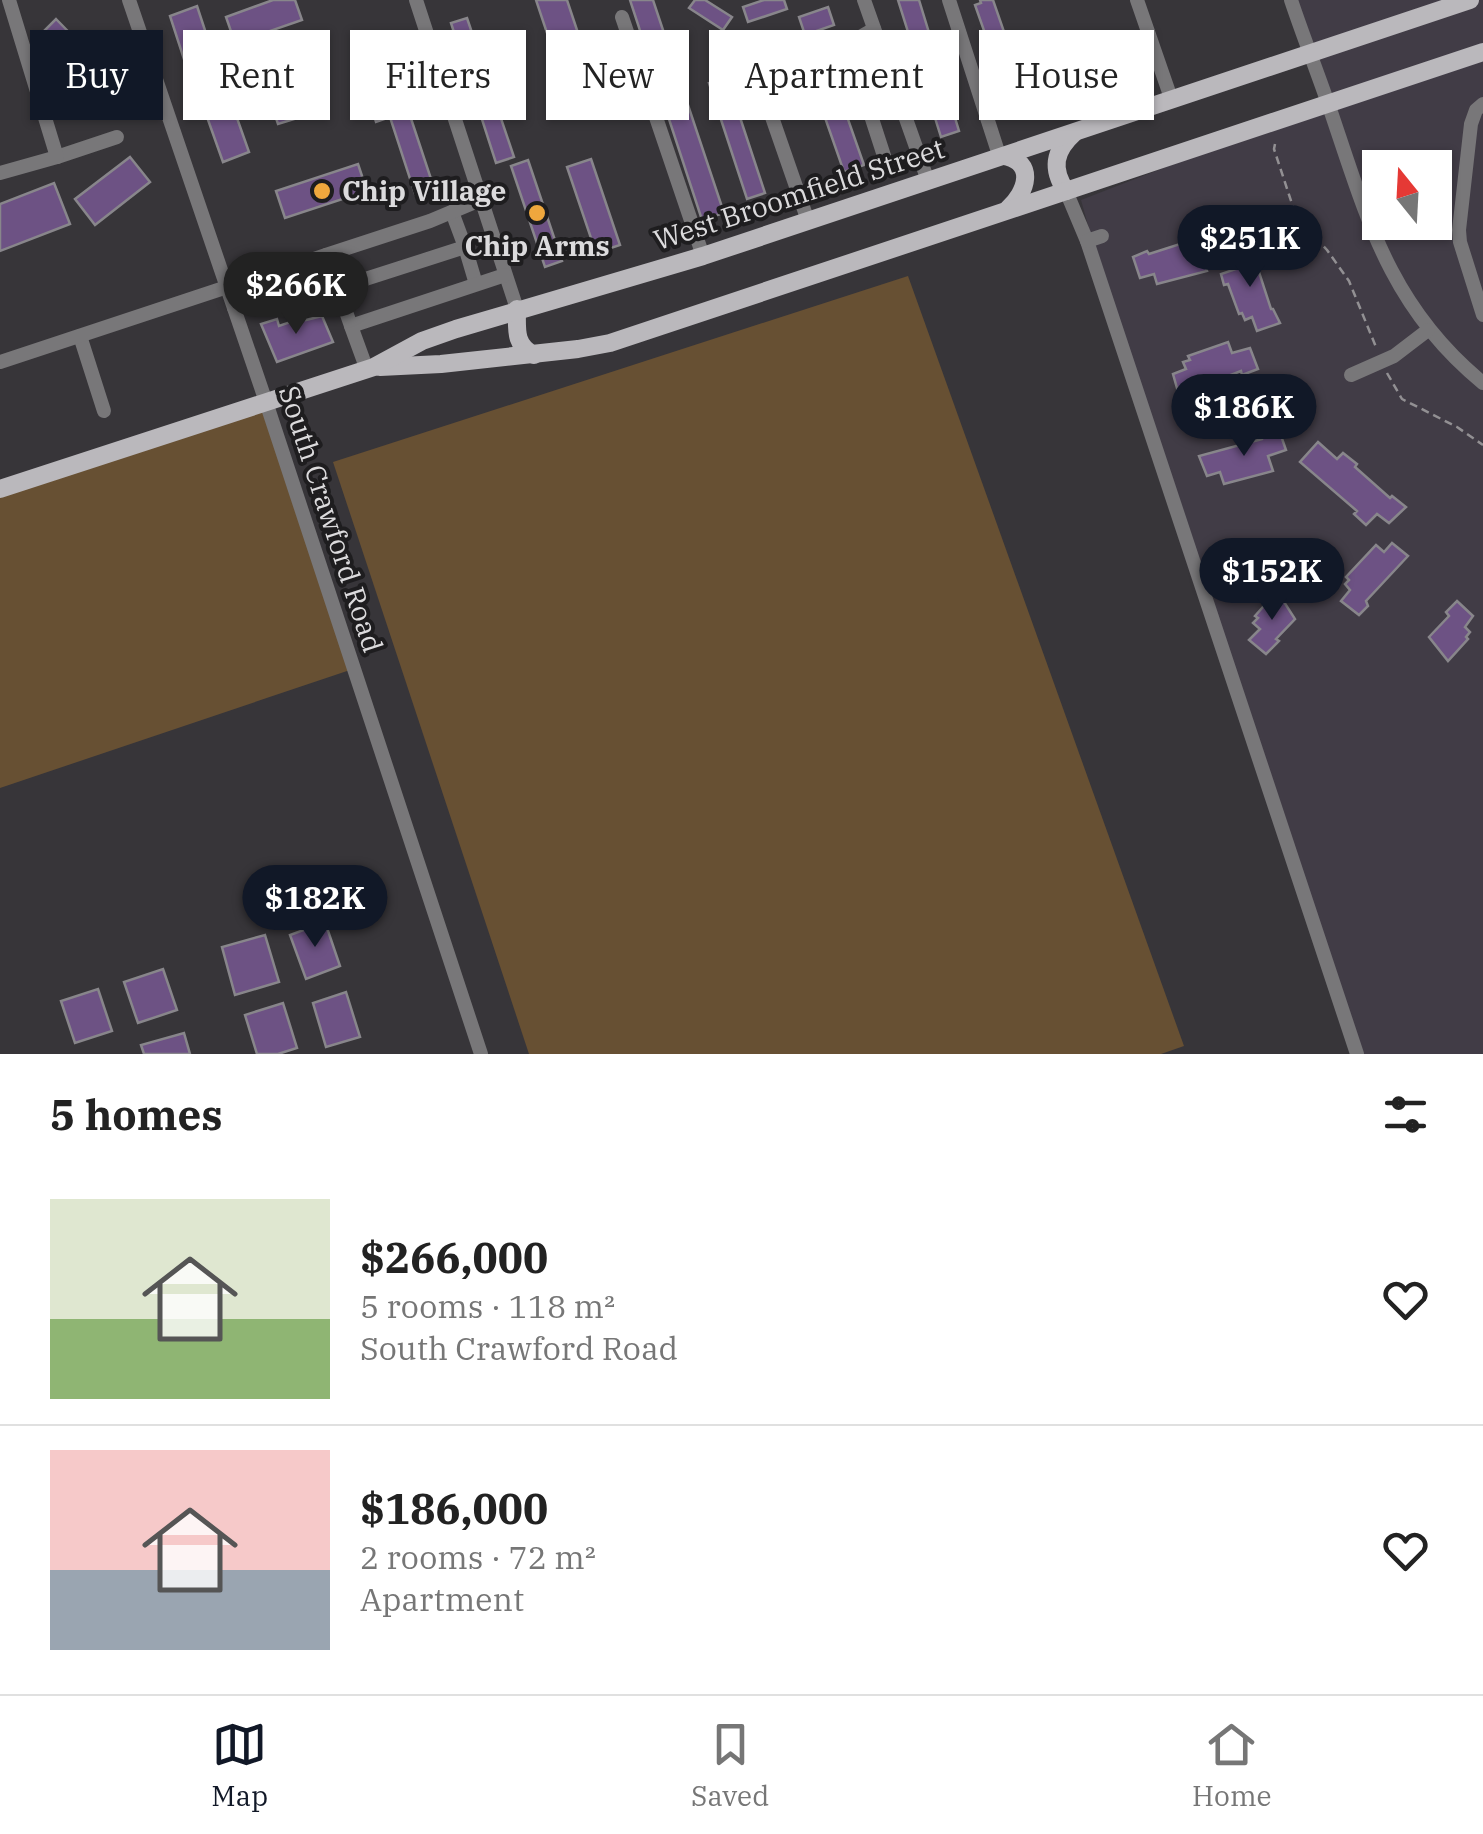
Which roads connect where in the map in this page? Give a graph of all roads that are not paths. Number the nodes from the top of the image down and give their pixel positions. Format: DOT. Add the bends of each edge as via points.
graph roads {
  1 [pos="9,0"];
  2 [pos="130,0"];
  3 [pos="416,0"];
  4 [pos="864,0"];
  5 [pos="949,0"];
  6 [pos="1137,0"];
  7 [pos="1291,0"];
  8 [pos="1470,0"];
  9 [pos="1453,3"];
  10 [pos="622,17"];
  11 [pos="874,29"];
  12 [pos="1483,52"];
  13 [pos="1309,54"];
  14 [pos="30,68"];
  15 [pos="1172,101"];
  16 [pos="1328,104"];
  17 [pos="1483,104"];
  18 [pos="46,120"];
  19 [pos="773,120"];
  20 [pos="1074,133"];
  21 [pos="117,137"];
  22 [pos="56,157"];
  23 [pos="1002,157"];
  24 [pos="886,162"];
  25 [pos="0,173"];
  26 [pos="928,182"];
  27 [pos="1066,191"];
  28 [pos="480,200"];
  29 [pos="452,212"];
  30 [pos="1004,212"];
  31 [pos="808,222"];
  32 [pos="464,247"];
  33 [pos="326,255"];
  34 [pos="703,256"];
  35 [pos="505,275"];
  36 [pos="476,284"];
  37 [pos="227,287"];
  38 [pos="338,288"];
  39 [pos="267,296"];
  40 [pos="234,308"];
  41 [pos="517,309"];
  42 [pos="1482,309"];
  43 [pos="351,326"];
  44 [pos="1428,330"];
  45 [pos="80,336"];
  46 [pos="534,355"];
  47 [pos="0,362"];
  48 [pos="370,368"];
  49 [pos="1351,376"];
  50 [pos="1483,383"];
  51 [pos="266,402"];
  52 [pos="104,410"];
  53 [pos="0,490"];
  54 [pos="481,1054"];
  55 [pos="1357,1054"];
  1 -- 14 [label="street"];
  2 -- 37 [label="street, South Crawford Road"];
  3 -- 28 [label="street"];
  4 -- 11 [label="street"];
  5 -- 23 [label="street"];
  6 -- 15 [label="street"];
  7 -- 13 [label="street"];
  8 -- 9 [label="main road, West Broomfield Street"];
  9 -- 13 [label="main road, West Broomfield Street"];
  10 -- 34 [label="street"];
  11 -- 24 [label="street" via="853,41 852,54"];
  11 -- 26 [label="street"];
  12 -- 16 [label="main road, West Broomfield Street"];
  13 -- 15 [label="main road, West Broomfield Street"];
  13 -- 16 [label="street"];
  15 -- 20 [label="main road, West Broomfield Street"];
  16 -- 27 [label="main road, West Broomfield Street"];
  16 -- 44 [label="street" via="1375,238"];
  17 -- 42 [label="street" via="1471,124 1459,230"];
  18 -- 22 [label="street"];
  19 -- 31 [label="street"];
  20 -- 23 [label="main road, West Broomfield Street"];
  20 -- 27 [label="main road" via="1056,156"];
  21 -- 22 [label="street"];
  22 -- 25 [label="street"];
  23 -- 26 [label="main road, West Broomfield Street"];
  23 -- 30 [label="main road" via="1022,165 1025,182"];
  26 -- 31 [label="main road, West Broomfield Street"];
  27 -- 30 [label="main road, West Broomfield Street"];
  27 -- 55 [label="street" via="1094,239"];
  28 -- 29 [label="street"];
  28 -- 35 [label="street"];
  29 -- 32 [label="street"];
  29 -- 33 [label="street"];
  30 -- 46 [label="main road, West Broomfield Street" via="610,343"];
  31 -- 34 [label="main road, West Broomfield Street"];
  32 -- 36 [label="street"];
  32 -- 38 [label="street"];
  33 -- 38 [label="street"];
  33 -- 39 [label="street" via="261,277"];
  34 -- 41 [label="main road, West Broomfield Street"];
  35 -- 36 [label="street"];
  35 -- 41 [label="street"];
  36 -- 43 [label="street"];
  37 -- 40 [label="street, South Crawford Road"];
  37 -- 45 [label="street"];
  38 -- 39 [label="street" via="272,309"];
  38 -- 43 [label="street"];
  39 -- 40 [label="street"];
  40 -- 51 [label="street, South Crawford Road"];
  41 -- 46 [label="main road" via="518,340"];
  41 -- 48 [label="main road, West Broomfield Street" via="434,336"];
  43 -- 48 [label="street"];
  44 -- 49 [label="street"];
  44 -- 50 [label="street"];
  45 -- 47 [label="street"];
  45 -- 52 [label="street"];
  46 -- 48 [label="main road, West Broomfield Street"];
  48 -- 51 [label="main road, West Broomfield Street"];
  51 -- 53 [label="main road, West Broomfield Street"];
  51 -- 54 [label="street, South Crawford Road"];
}
